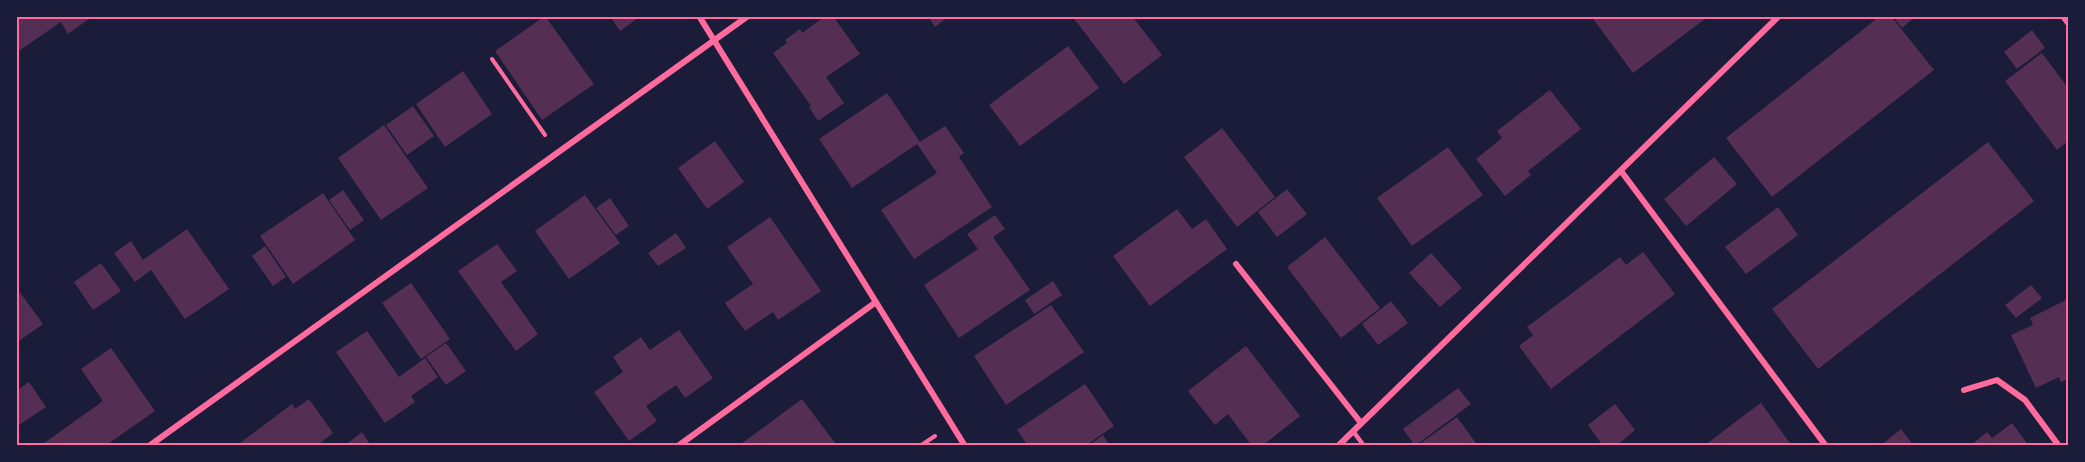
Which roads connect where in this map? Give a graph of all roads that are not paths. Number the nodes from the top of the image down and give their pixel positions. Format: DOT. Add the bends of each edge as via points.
graph roads {
  1 [pos="699,16"];
  2 [pos="748,16"];
  3 [pos="1779,16"];
  4 [pos="2063,16"];
  5 [pos="2068,23"];
  6 [pos="714,40"];
  7 [pos="1621,171"];
  8 [pos="1236,264"];
  9 [pos="876,302"];
  10 [pos="1964,390"];
  11 [pos="1361,423"];
  12 [pos="1353,431"];
  13 [pos="149,446"];
  14 [pos="678,446"];
  15 [pos="965,446"];
  16 [pos="1338,446"];
  17 [pos="1364,446"];
  18 [pos="1826,446"];
  19 [pos="2059,446"];
  1 -- 6 [label="street"];
  2 -- 6 [label="street"];
  3 -- 7 [label="street"];
  4 -- 5 [label="street"];
  6 -- 9 [label="street"];
  6 -- 13 [label="street"];
  7 -- 11 [label="street"];
  7 -- 18 [label="street"];
  8 -- 11 [label="street"];
  9 -- 14 [label="street"];
  9 -- 15 [label="street"];
  10 -- 19 [label="street" via="1997,380 2025,400"];
  11 -- 12 [label="street"];
  12 -- 16 [label="street"];
  12 -- 17 [label="lane"];
}
